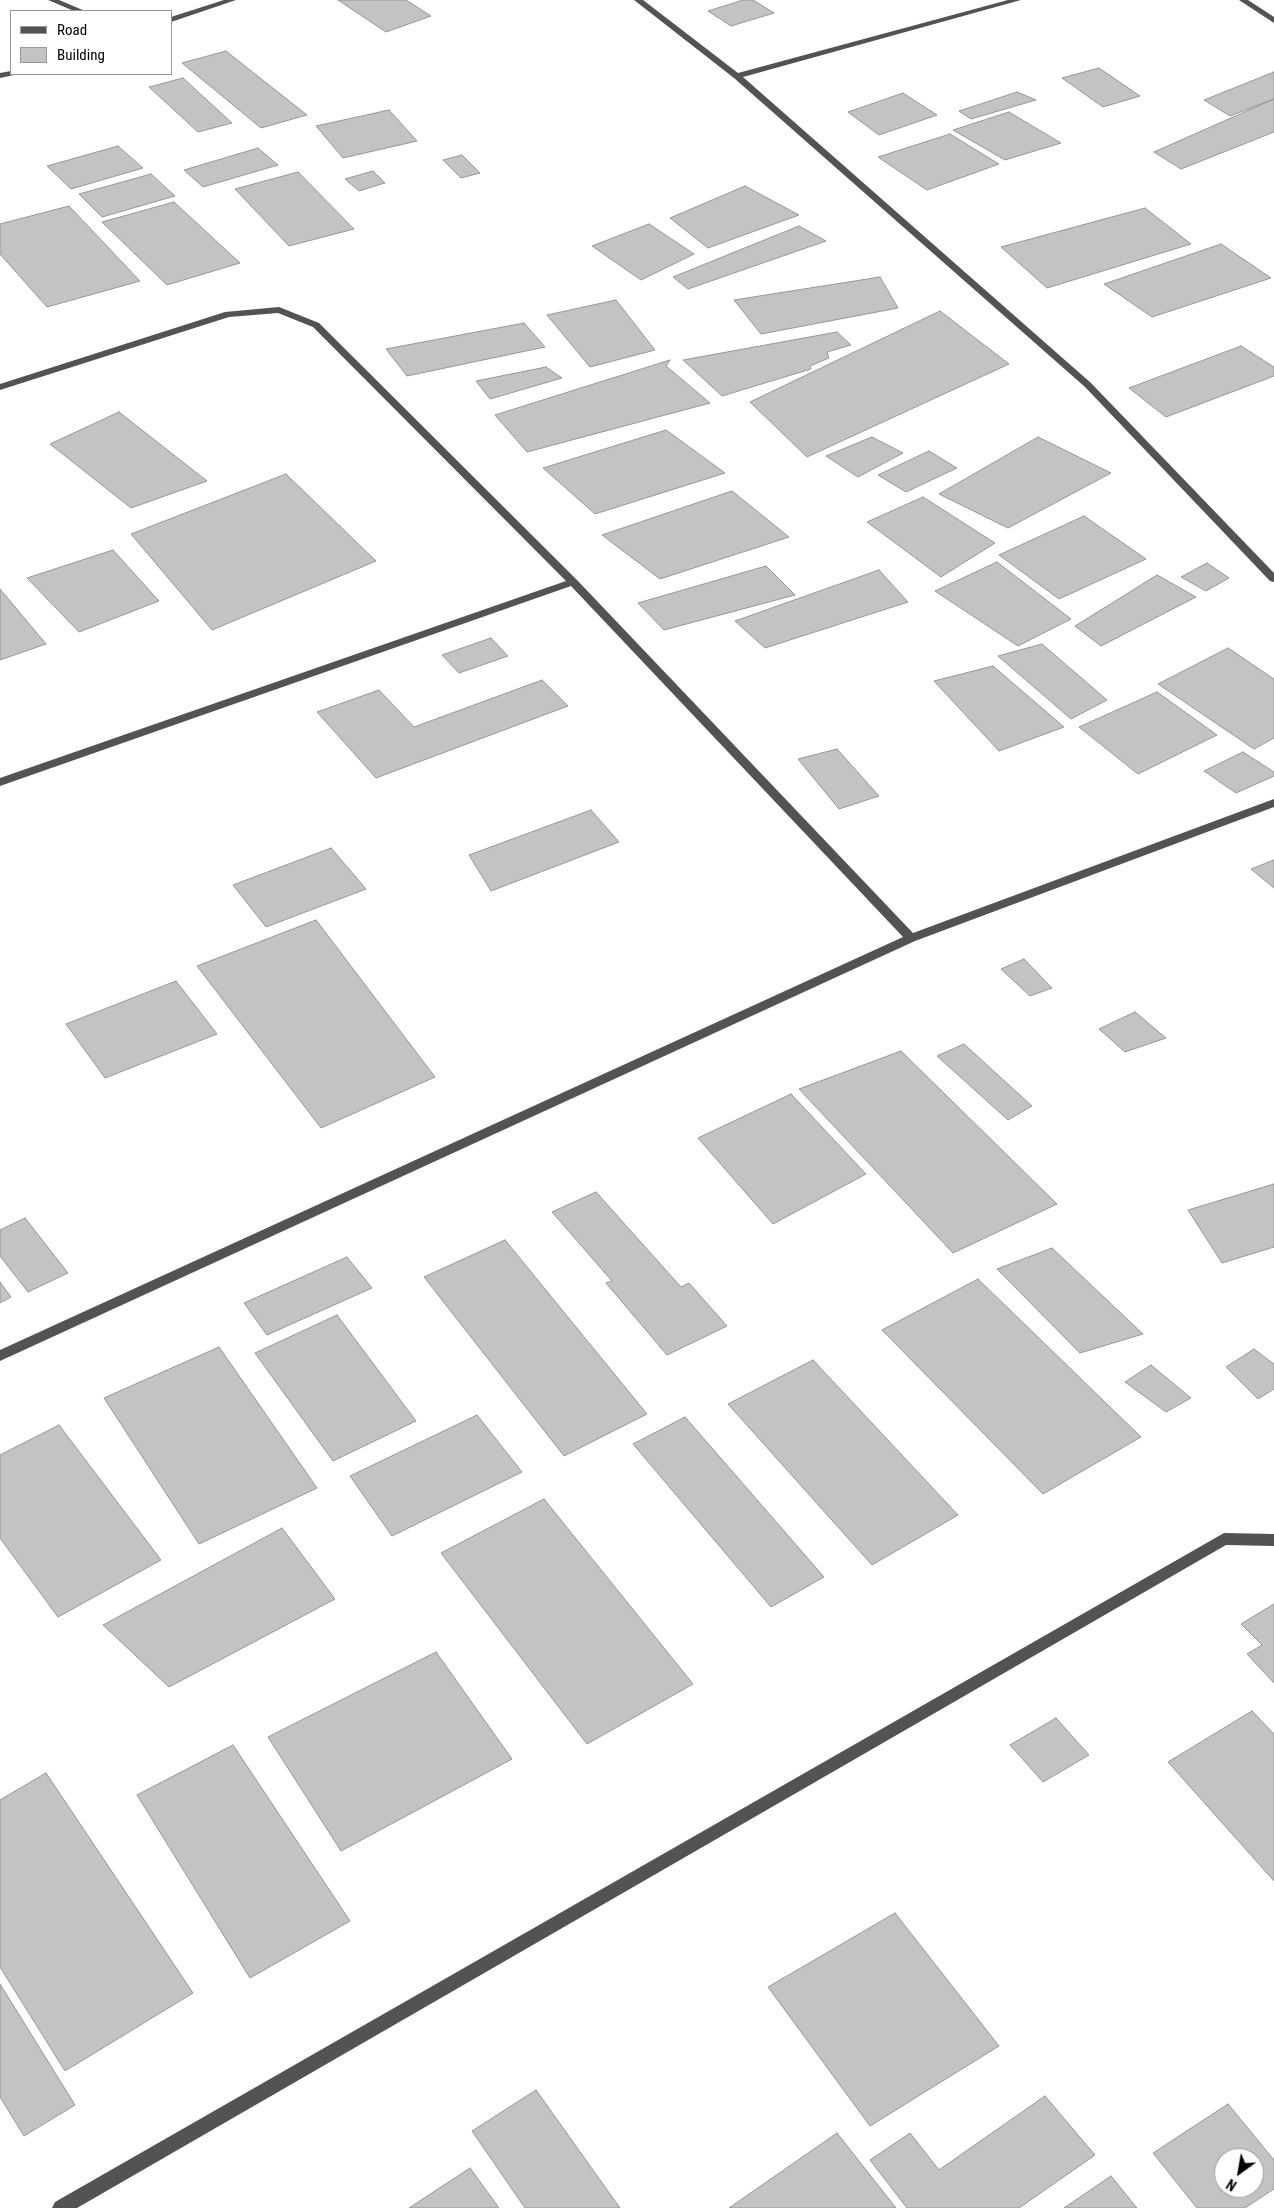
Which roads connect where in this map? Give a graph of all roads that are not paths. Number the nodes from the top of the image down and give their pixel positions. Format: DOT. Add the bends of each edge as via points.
graph roads {
  1 [pos="52,0"];
  2 [pos="232,0"];
  3 [pos="638,0"];
  4 [pos="1017,0"];
  5 [pos="1243,0"];
  6 [pos="78,10"];
  7 [pos="172,20"];
  8 [pos="1274,21"];
  9 [pos="737,76"];
  10 [pos="0,387"];
  11 [pos="1274,579"];
  12 [pos="573,582"];
  13 [pos="0,782"];
  14 [pos="1274,803"];
  15 [pos="911,938"];
  16 [pos="0,1356"];
  17 [pos="1274,1540"];
  18 [pos="62,2208"];
  1 -- 6 [label="street"];
  2 -- 7 [label="street"];
  3 -- 9 [label="street"];
  4 -- 9 [label="street"];
  5 -- 8 [label="street"];
  9 -- 11 [label="street" via="1088,385"];
  10 -- 12 [label="street" via="228,314 279,310 316,325"];
  12 -- 13 [label="street"];
  12 -- 15 [label="street"];
  14 -- 15 [label="street"];
  15 -- 16 [label="street"];
  17 -- 18 [label="street" via="1224,1539"];
}
